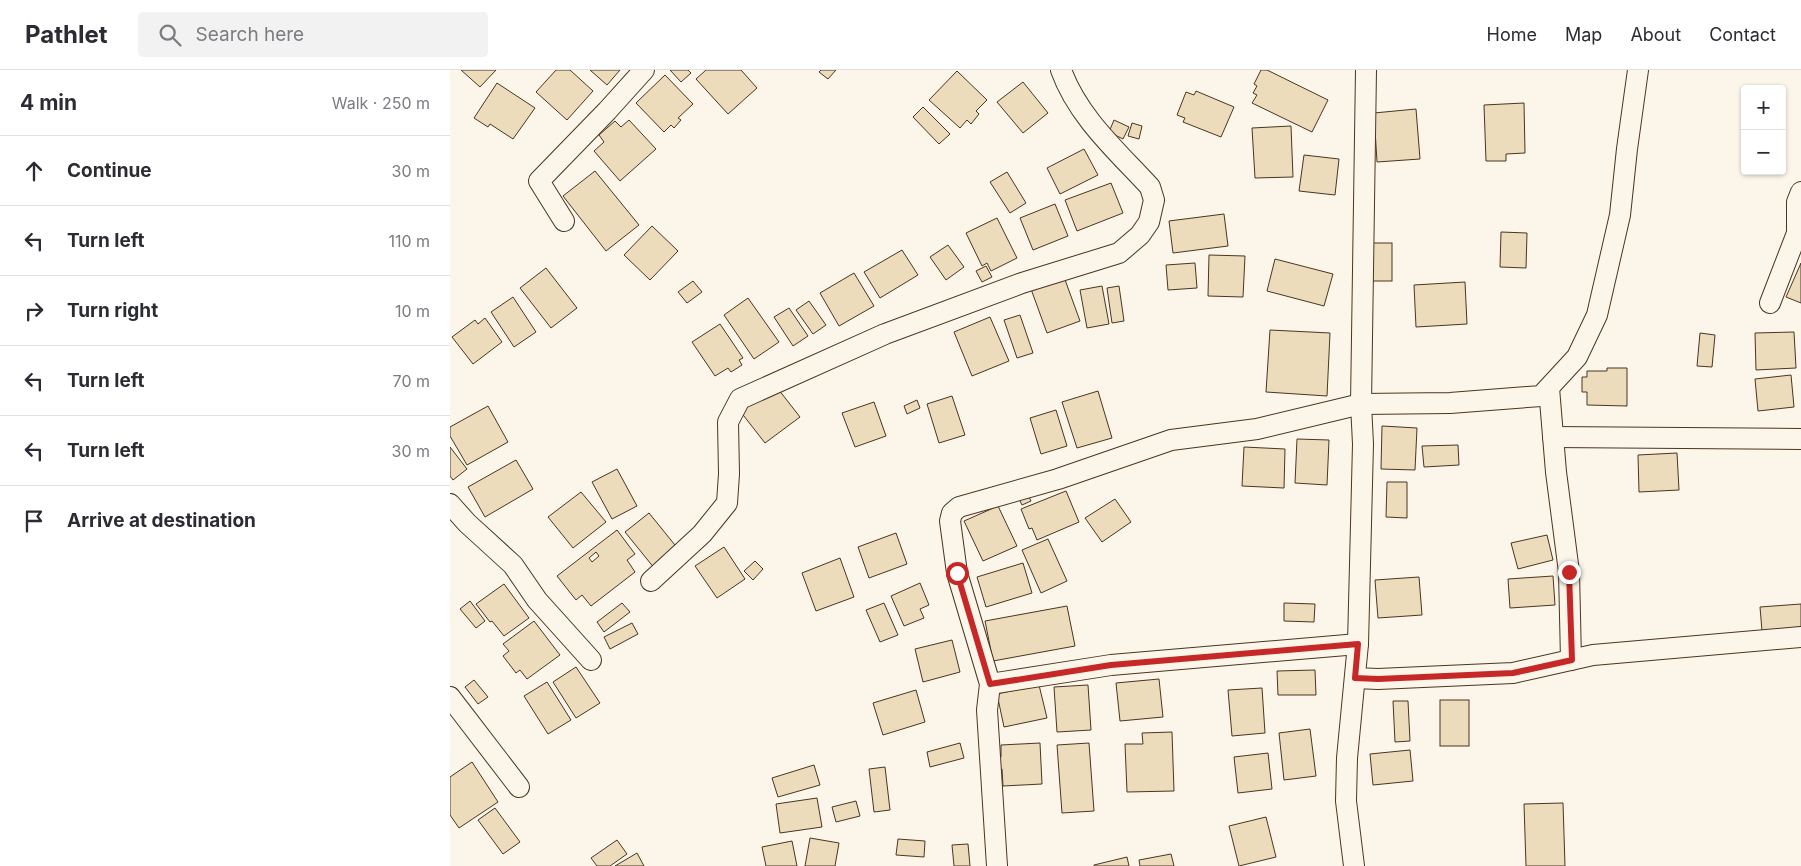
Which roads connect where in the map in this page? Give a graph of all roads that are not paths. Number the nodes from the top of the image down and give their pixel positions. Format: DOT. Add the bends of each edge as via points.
graph roads {
  1 [pos="644,70"];
  2 [pos="1061,70"];
  3 [pos="1366,70"];
  4 [pos="1638,70"];
  5 [pos="1801,192"];
  6 [pos="564,221"];
  7 [pos="1770,303"];
  8 [pos="1549,388"];
  9 [pos="1361,404"];
  10 [pos="1554,437"];
  11 [pos="1801,439"];
  12 [pos="450,504"];
  13 [pos="651,581"];
  14 [pos="1801,637"];
  15 [pos="1358,644"];
  16 [pos="591,660"];
  17 [pos="1572,660"];
  18 [pos="1355,678"];
  19 [pos="990,684"];
  20 [pos="450,697"];
  21 [pos="520,788"];
  22 [pos="997,866"];
  23 [pos="1354,866"];
  1 -- 6 [label="street" via="539,181"];
  2 -- 13 [label="street" via="1089,121 1150,187 1154,200 1149,222 1140,235 1119,253 885,334 740,398 728,422 726,503 702,534"];
  3 -- 9 [label="street"];
  4 -- 8 [label="street" via="1620,216 1597,315 1577,357"];
  5 -- 7 [label="street" via="1797,202 1797,233"];
  8 -- 9 [label="street" via="1541,396 1450,403"];
  8 -- 10 [label="street"];
  9 -- 15 [label="street"];
  9 -- 19 [label="street" via="1256,429 1171,440 1058,479 959,507 952,513 950,521 957,573"];
  10 -- 11 [label="street"];
  10 -- 17 [label="street" via="1569,572"];
  12 -- 16 [label="street" via="512,565 537,600"];
  14 -- 17 [label="street" via="1593,655"];
  15 -- 18 [label="street"];
  15 -- 19 [label="street" via="1111,665"];
  17 -- 18 [label="street" via="1513,673"];
  18 -- 23 [label="street" via="1346,802"];
  19 -- 22 [label="street" via="988,710"];
  20 -- 21 [label="street"];
}
